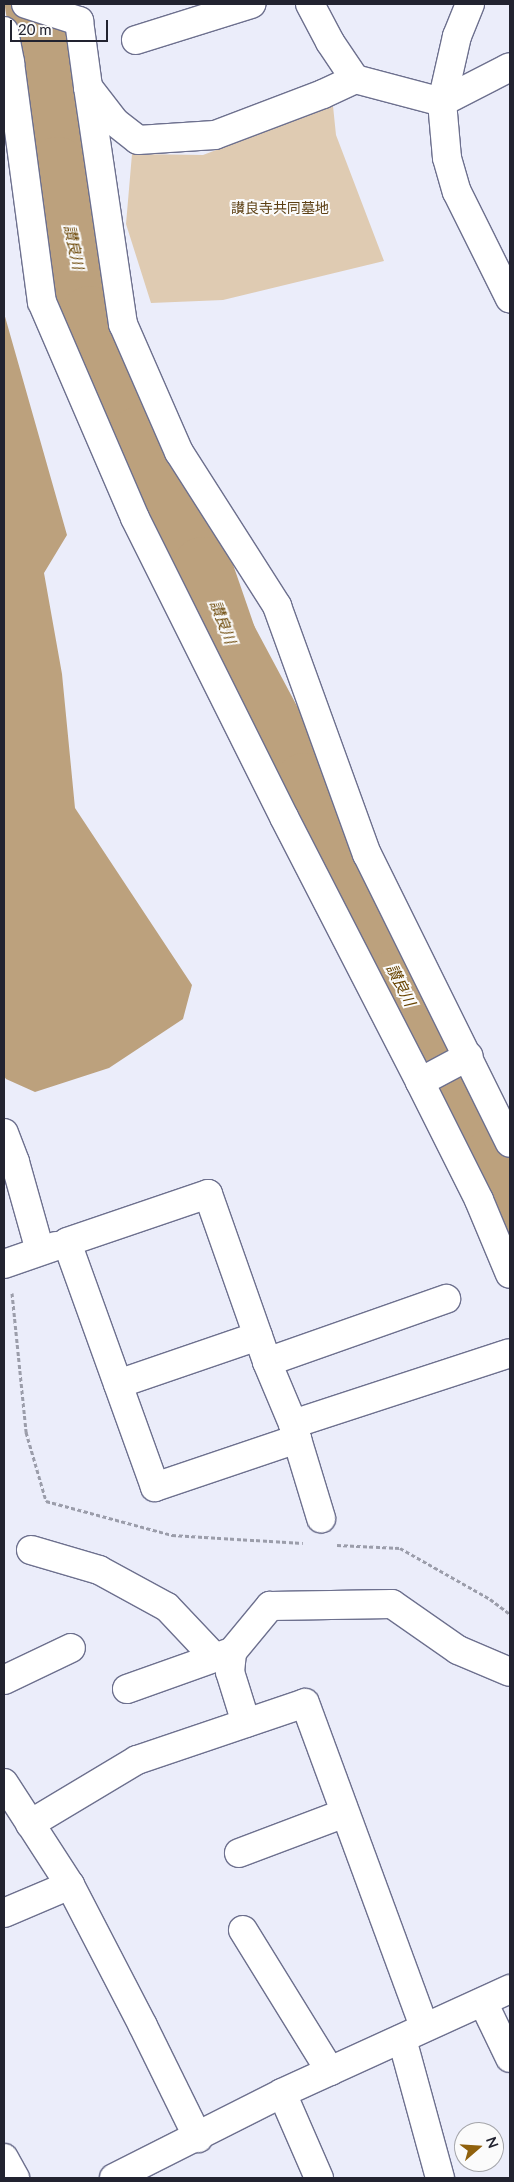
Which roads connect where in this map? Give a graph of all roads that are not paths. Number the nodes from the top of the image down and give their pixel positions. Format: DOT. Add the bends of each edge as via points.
graph roads {
  1 [pos="26,4"];
  2 [pos="251,4"];
  3 [pos="310,4"];
  4 [pos="470,4"];
  5 [pos="74,14"];
  6 [pos="4,30"];
  7 [pos="136,40"];
  8 [pos="510,67"];
  9 [pos="356,79"];
  10 [pos="88,87"];
  11 [pos="442,102"];
  12 [pos="510,299"];
  13 [pos="469,1056"];
  14 [pos="420,1082"];
  15 [pos="4,1133"];
  16 [pos="510,1143"];
  17 [pos="9,1164"];
  18 [pos="67,1242"];
  19 [pos="40,1252"];
  20 [pos="4,1264"];
  21 [pos="510,1274"];
  22 [pos="446,1299"];
  23 [pos="258,1336"];
  24 [pos="510,1353"];
  25 [pos="267,1362"];
  26 [pos="118,1384"];
  27 [pos="295,1432"];
  28 [pos="321,1518"];
  29 [pos="30,1550"];
  30 [pos="71,1648"];
  31 [pos="224,1655"];
  32 [pos="510,1672"];
  33 [pos="4,1680"];
  34 [pos="127,1690"];
  35 [pos="246,1723"];
  36 [pos="4,1783"];
  37 [pos="346,1813"];
  38 [pos="30,1824"];
  39 [pos="239,1853"];
  40 [pos="70,1885"];
  41 [pos="4,1913"];
  42 [pos="243,1930"];
  43 [pos="510,1989"];
  44 [pos="483,2002"];
  45 [pos="413,2033"];
  46 [pos="510,2058"];
  47 [pos="330,2071"];
  48 [pos="282,2093"];
  49 [pos="198,2138"];
  50 [pos="4,2158"];
  51 [pos="15,2178"];
  52 [pos="114,2178"];
  53 [pos="319,2178"];
  54 [pos="440,2178"];
  1 -- 5 [label="street"];
  2 -- 7 [label="street"];
  3 -- 9 [label="street" via="330,42"];
  4 -- 11 [label="street" via="457,36"];
  5 -- 10 [label="street"];
  6 -- 14 [label="street" via="42,302 135,518"];
  8 -- 11 [label="street"];
  9 -- 10 [label="street" via="215,135 138,140 116,122"];
  9 -- 11 [label="street"];
  10 -- 13 [label="street" via="123,324 179,452 276,606 367,854"];
  11 -- 12 [label="street" via="446,158 456,192"];
  13 -- 14 [label="street"];
  13 -- 16 [label="street"];
  14 -- 21 [label="street" via="479,1200"];
  15 -- 17 [label="street"];
  17 -- 19 [label="street"];
  18 -- 19 [label="street"];
  18 -- 23 [label="street" via="208,1194"];
  18 -- 26 [label="street"];
  19 -- 20 [label="street"];
  22 -- 25 [label="street"];
  23 -- 25 [label="street"];
  23 -- 26 [label="street"];
  24 -- 27 [label="street"];
  25 -- 27 [label="street"];
  26 -- 27 [label="street" via="155,1487"];
  27 -- 28 [label="street"];
  29 -- 31 [label="street" via="99,1570 167,1607"];
  30 -- 33 [label="street"];
  31 -- 32 [label="street" via="270,1606 392,1604 458,1650"];
  31 -- 34 [label="street"];
  31 -- 35 [label="street"];
  35 -- 37 [label="street" via="305,1704"];
  35 -- 38 [label="street" via="136,1760"];
  36 -- 38 [label="street"];
  37 -- 39 [label="street"];
  37 -- 45 [label="street"];
  38 -- 40 [label="street"];
  40 -- 41 [label="street"];
  40 -- 49 [label="street"];
  42 -- 47 [label="street"];
  43 -- 44 [label="street"];
  44 -- 45 [label="street"];
  44 -- 46 [label="street"];
  45 -- 47 [label="street"];
  45 -- 54 [label="street"];
  47 -- 48 [label="street"];
  48 -- 49 [label="street"];
  48 -- 53 [label="street"];
  49 -- 52 [label="street"];
  50 -- 51 [label="street"];
}
